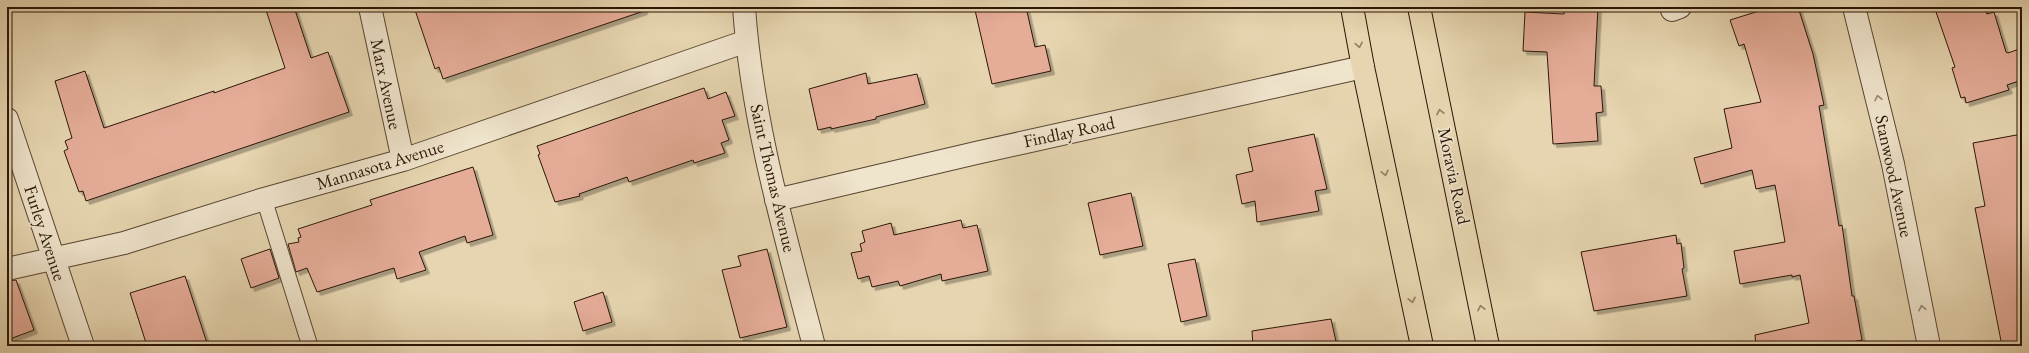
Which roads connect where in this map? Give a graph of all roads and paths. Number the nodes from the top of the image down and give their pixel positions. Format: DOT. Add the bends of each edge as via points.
graph roads {
  1 [pos="370,7"];
  2 [pos="744,7"];
  3 [pos="1352,7"];
  4 [pos="1419,7"];
  5 [pos="1854,7"];
  6 [pos="747,42"];
  7 [pos="1363,67"];
  8 [pos="7,119"];
  9 [pos="403,160"];
  10 [pos="264,199"];
  11 [pos="776,200"];
  12 [pos="53,258"];
  13 [pos="7,269"];
  14 [pos="84,346"];
  15 [pos="310,346"];
  16 [pos="814,346"];
  17 [pos="1422,346"];
  18 [pos="1488,346"];
  19 [pos="1929,346"];
  1 -- 9 [label="street, Marx Avenue"];
  2 -- 6 [label="street, Saint Thomas Avenue"];
  3 -- 7 [label="main road, one-way"];
  18 -- 4 [label="main road, Moravia Road, one-way"];
  19 -- 5 [label="street, Stanwood Avenue, one-way" via="1893,164"];
  6 -- 9 [label="street, Mannasota Avenue"];
  6 -- 11 [label="street, Saint Thomas Avenue" via="754,92"];
  7 -- 11 [label="street, Findlay Road"];
  7 -- 17 [label="main road, one-way"];
  8 -- 12 [label="street, Furley Avenue"];
  9 -- 10 [label="street, Mannasota Avenue"];
  10 -- 12 [label="street, Mannasota Avenue" via="124,243"];
  10 -- 15 [label="lane"];
  11 -- 16 [label="street, Saint Thomas Avenue"];
  12 -- 13 [label="street, Mannasota Avenue"];
  12 -- 14 [label="street, Furley Avenue"];
}
